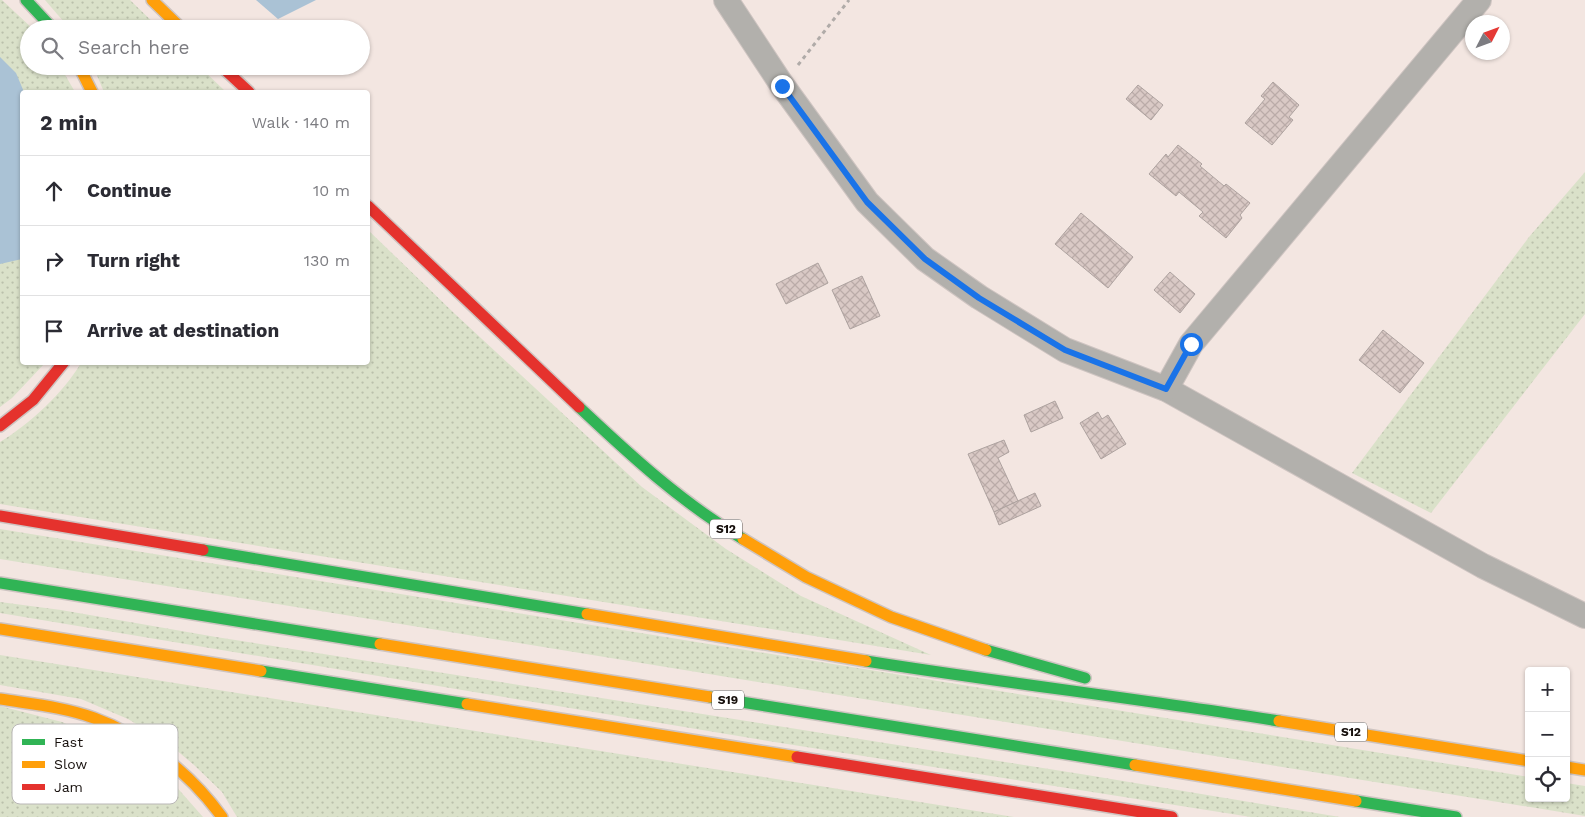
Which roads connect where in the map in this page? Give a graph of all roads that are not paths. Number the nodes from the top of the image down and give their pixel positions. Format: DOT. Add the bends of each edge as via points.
graph roads {
  1 [pos="26,0"];
  2 [pos="152,0"];
  3 [pos="726,0"];
  4 [pos="1480,0"];
  5 [pos="45,20"];
  6 [pos="173,20"];
  7 [pos="84,75"];
  8 [pos="231,75"];
  9 [pos="91,90"];
  10 [pos="247,90"];
  11 [pos="370,208"];
  12 [pos="62,365"];
  13 [pos="1166,389"];
  14 [pos="0,426"];
  15 [pos="0,516"];
  16 [pos="0,583"];
  17 [pos="1585,616"];
  18 [pos="0,629"];
  19 [pos="0,699"];
  20 [pos="1173,704"];
  21 [pos="108,724"];
  22 [pos="1525,760"];
  23 [pos="1570,768"];
  24 [pos="178,770"];
  25 [pos="1585,770"];
  26 [pos="222,817"];
  27 [pos="1172,817"];
  28 [pos="1456,817"];
  1 -- 5 [label="highway"];
  2 -- 6 [label="highway"];
  3 -- 13 [label="street" via="782,86 867,202 925,259 979,298 1065,350"];
  4 -- 13 [label="street" via="1191,344"];
  7 -- 9 [label="highway"];
  8 -- 10 [label="highway"];
  11 -- 20 [label="highway, S12" via="621,447 731,532 806,578 891,618 965,644"];
  12 -- 14 [label="highway" via="33,400"];
  13 -- 17 [label="street" via="1483,566"];
  15 -- 20 [label="highway" via="947,674"];
  16 -- 28 [label="highway, S19"];
  18 -- 27 [label="highway"];
  19 -- 21 [label="highway" via="59,709"];
  20 -- 22 [label="highway, S12"];
  23 -- 25 [label="highway"];
  24 -- 26 [label="highway"];
}
